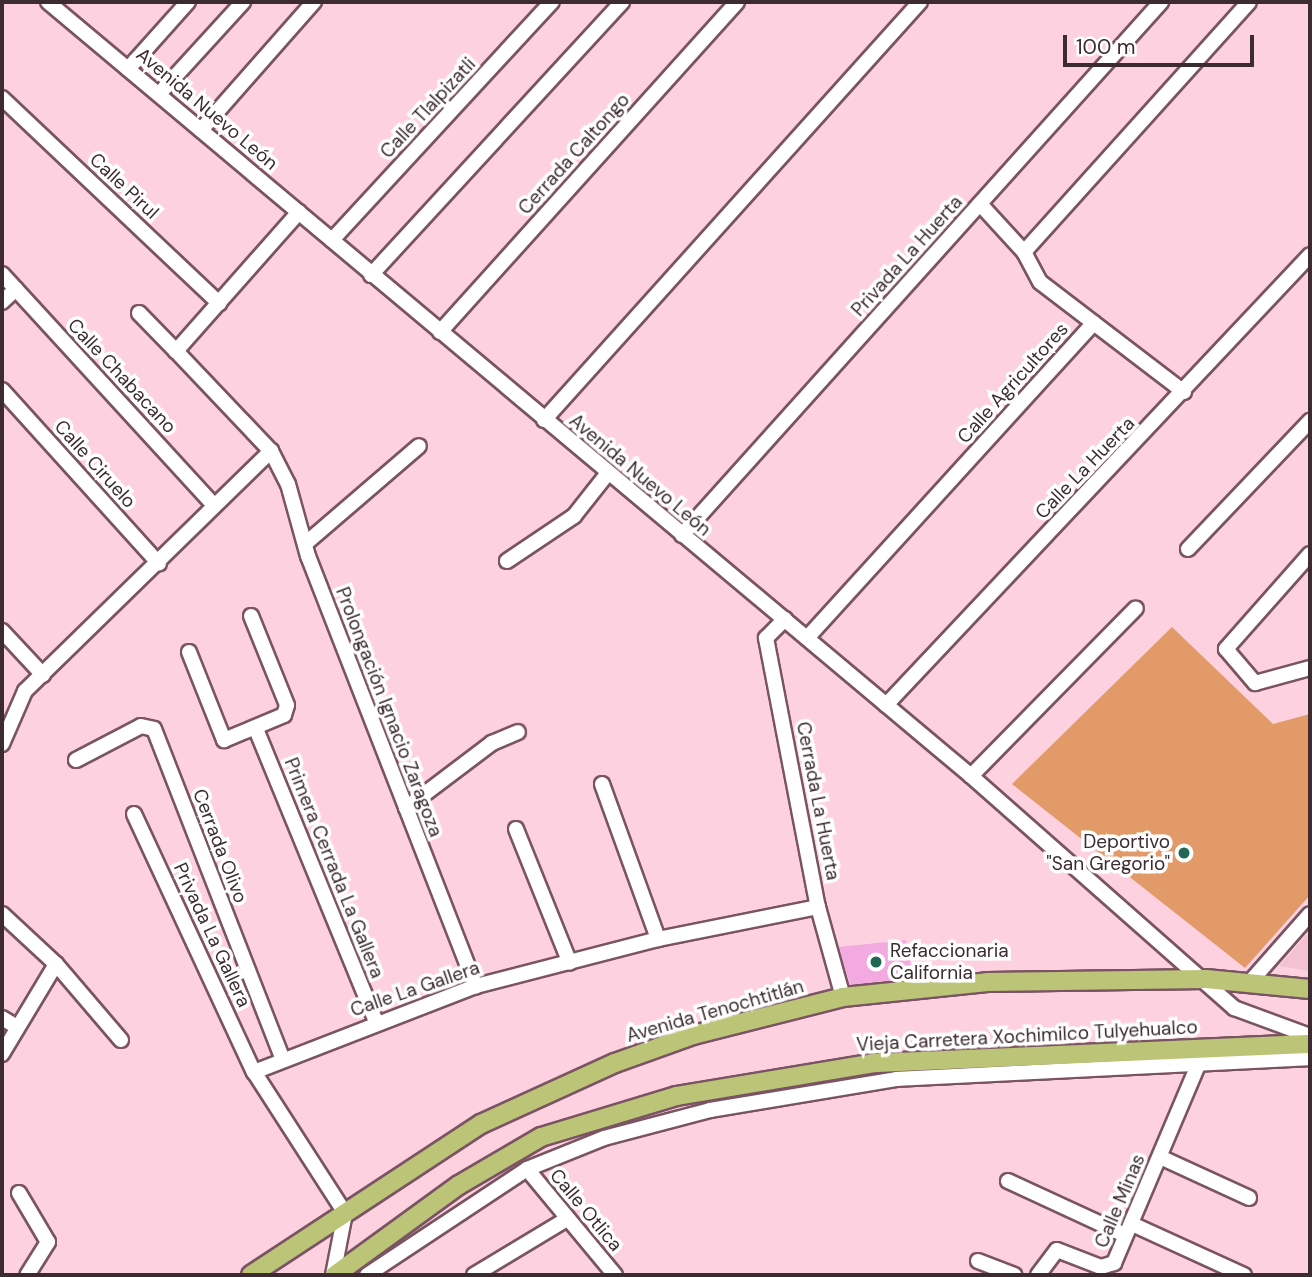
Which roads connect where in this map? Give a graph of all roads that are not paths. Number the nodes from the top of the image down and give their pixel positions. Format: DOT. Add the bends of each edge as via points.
graph roads {
  1 [pos="48,2"];
  2 [pos="188,2"];
  3 [pos="243,2"];
  4 [pos="314,2"];
  5 [pos="552,2"];
  6 [pos="622,2"];
  7 [pos="737,2"];
  8 [pos="920,2"];
  9 [pos="1161,2"];
  10 [pos="1249,2"];
  11 [pos="128,69"];
  12 [pos="159,94"];
  13 [pos="2,98"];
  14 [pos="201,130"];
  15 [pos="979,204"];
  16 [pos="299,212"];
  17 [pos="332,240"];
  18 [pos="1024,252"];
  19 [pos="1310,255"];
  20 [pos="2,274"];
  21 [pos="371,275"];
  22 [pos="16,289"];
  23 [pos="2,302"];
  24 [pos="219,303"];
  25 [pos="139,313"];
  26 [pos="1094,323"];
  27 [pos="440,332"];
  28 [pos="176,351"];
  29 [pos="2,390"];
  30 [pos="1184,392"];
  31 [pos="544,420"];
  32 [pos="1310,421"];
  33 [pos="419,446"];
  34 [pos="271,451"];
  35 [pos="608,472"];
  36 [pos="214,505"];
  37 [pos="682,535"];
  38 [pos="305,544"];
  39 [pos="1188,549"];
  40 [pos="1310,554"];
  41 [pos="507,561"];
  42 [pos="159,564"];
  43 [pos="1136,608"];
  44 [pos="251,616"];
  45 [pos="785,619"];
  46 [pos="2,631"];
  47 [pos="807,638"];
  48 [pos="189,652"];
  49 [pos="1310,668"];
  50 [pos="43,675"];
  51 [pos="886,705"];
  52 [pos="256,729"];
  53 [pos="518,732"];
  54 [pos="2,744"];
  55 [pos="76,760"];
  56 [pos="971,776"];
  57 [pos="602,784"];
  58 [pos="406,808"];
  59 [pos="134,814"];
  60 [pos="516,829"];
  61 [pos="818,907"];
  62 [pos="2,914"];
  63 [pos="1310,914"];
  64 [pos="657,939"];
  65 [pos="570,963"];
  66 [pos="57,964"];
  67 [pos="1206,979"];
  68 [pos="1251,981"];
  69 [pos="476,986"];
  70 [pos="1310,989"];
  71 [pos="843,997"];
  72 [pos="2,1018"];
  73 [pos="376,1021"];
  74 [pos="17,1027"];
  75 [pos="1310,1036"];
  76 [pos="121,1040"];
  77 [pos="1310,1044"];
  78 [pos="2,1054"];
  79 [pos="282,1057"];
  80 [pos="1310,1058"];
  81 [pos="1197,1067"];
  82 [pos="254,1072"];
  83 [pos="1160,1157"];
  84 [pos="527,1169"];
  85 [pos="1007,1181"];
  86 [pos="19,1193"];
  87 [pos="1249,1198"];
  88 [pos="345,1213"];
  89 [pos="567,1219"];
  90 [pos="1129,1230"];
  91 [pos="978,1261"];
  92 [pos="27,1275"];
  93 [pos="251,1275"];
  94 [pos="334,1275"];
  95 [pos="367,1275"];
  96 [pos="474,1275"];
  97 [pos="615,1275"];
  98 [pos="1014,1275"];
  99 [pos="1038,1275"];
  100 [pos="1244,1275"];
  1 -- 11 [label="street, Avenida Nuevo León"];
  2 -- 11 [label="street"];
  3 -- 12 [label="street"];
  4 -- 14 [label="street"];
  5 -- 17 [label="street, Calle Tlalpizatli"];
  6 -- 21 [label="street"];
  7 -- 27 [label="street, Cerrada Caltongo"];
  8 -- 31 [label="street"];
  9 -- 15 [label="street, Privada La Huerta"];
  10 -- 18 [label="street"];
  11 -- 12 [label="street, Avenida Nuevo León"];
  12 -- 14 [label="street, Avenida Nuevo León"];
  13 -- 24 [label="street, Calle Pirul"];
  14 -- 16 [label="street, Avenida Nuevo León"];
  15 -- 18 [label="street, Calle Agricultores"];
  15 -- 37 [label="street, Privada La Huerta"];
  16 -- 17 [label="street, Avenida Nuevo León"];
  16 -- 24 [label="street"];
  17 -- 21 [label="street, Avenida Nuevo León"];
  18 -- 26 [label="street, Calle Agricultores" via="1040,282"];
  19 -- 30 [label="street, Calle La Huerta"];
  20 -- 22 [label="street, Calle Chabacano"];
  21 -- 27 [label="street, Avenida Nuevo León"];
  22 -- 23 [label="street"];
  22 -- 36 [label="street, Calle Chabacano"];
  24 -- 28 [label="street"];
  25 -- 28 [label="street"];
  26 -- 30 [label="street"];
  26 -- 47 [label="street, Calle Agricultores"];
  27 -- 31 [label="street, Avenida Nuevo León"];
  28 -- 34 [label="street, Prolongación Ignacio Zaragoza"];
  29 -- 42 [label="street, Calle Ciruelo"];
  30 -- 51 [label="street, Calle La Huerta"];
  31 -- 35 [label="street, Avenida Nuevo León"];
  32 -- 39 [label="street"];
  33 -- 38 [label="street"];
  34 -- 36 [label="street"];
  34 -- 38 [label="street, Prolongación Ignacio Zaragoza"];
  35 -- 37 [label="street, Avenida Nuevo León"];
  35 -- 41 [label="street" via="574,516"];
  36 -- 42 [label="street"];
  37 -- 45 [label="street, Avenida Nuevo León"];
  38 -- 58 [label="street, Prolongación Ignacio Zaragoza"];
  40 -- 49 [label="street" via="1228,641 1226,649 1255,684"];
  42 -- 50 [label="street"];
  43 -- 56 [label="street"];
  44 -- 52 [label="street" via="286,705 284,715"];
  45 -- 47 [label="street, Avenida Nuevo León"];
  45 -- 61 [label="street, Cerrada La Huerta" via="766,638"];
  46 -- 50 [label="street"];
  47 -- 51 [label="street, Avenida Nuevo León"];
  48 -- 52 [label="street" via="221,736 231,740"];
  50 -- 54 [label="street" via="21,697"];
  51 -- 56 [label="street, Avenida Nuevo León"];
  52 -- 73 [label="street, Primera Cerrada La Gallera"];
  53 -- 58 [label="street" via="492,743"];
  55 -- 79 [label="street, Cerrada Olivo" via="141,726 154,729"];
  56 -- 67 [label="street, Avenida Nuevo León"];
  57 -- 64 [label="street"];
  58 -- 69 [label="street, Prolongación Ignacio Zaragoza"];
  59 -- 82 [label="street, Privada La Gallera"];
  60 -- 65 [label="street"];
  61 -- 64 [label="street, Calle La Gallera"];
  61 -- 71 [label="street, Cerrada La Huerta"];
  62 -- 66 [label="street"];
  63 -- 68 [label="street"];
  64 -- 65 [label="street, Calle La Gallera"];
  65 -- 69 [label="street, Calle La Gallera"];
  66 -- 74 [label="street"];
  66 -- 76 [label="street"];
  67 -- 68 [label="main road, Avenida Tenochtitlán"];
  67 -- 71 [label="main road, Avenida Tenochtitlán" via="987,982"];
  67 -- 75 [label="street, Avenida Nuevo León" via="1234,1008"];
  68 -- 70 [label="main road, Avenida Tenochtitlán"];
  69 -- 73 [label="street, Calle La Gallera"];
  71 -- 88 [label="main road, Avenida Tenochtitlán" via="657,1047 551,1090 481,1124"];
  72 -- 74 [label="street"];
  73 -- 79 [label="street, Calle La Gallera"];
  74 -- 78 [label="street"];
  77 -- 94 [label="main road, Vieja Carretera Xochimilco Tulyehualco" via="886,1062 677,1096 541,1137 459,1185"];
  79 -- 82 [label="street, Calle La Gallera"];
  80 -- 81 [label="street"];
  81 -- 83 [label="street, Calle Minas"];
  81 -- 84 [label="street" via="838,1085 604,1138"];
  82 -- 88 [label="street"];
  83 -- 87 [label="street"];
  83 -- 90 [label="street, Calle Minas"];
  84 -- 89 [label="street, Calle Otlica"];
  84 -- 95 [label="street"];
  85 -- 90 [label="street"];
  86 -- 92 [label="street" via="48,1242"];
  88 -- 93 [label="main road, Avenida Tenochtitlán"];
  88 -- 94 [label="street"];
  89 -- 96 [label="street"];
  89 -- 97 [label="street, Calle Otlica"];
  90 -- 99 [label="street, Calle Minas" via="1108,1268 1057,1250"];
  90 -- 100 [label="street"];
  91 -- 98 [label="street"];
}
